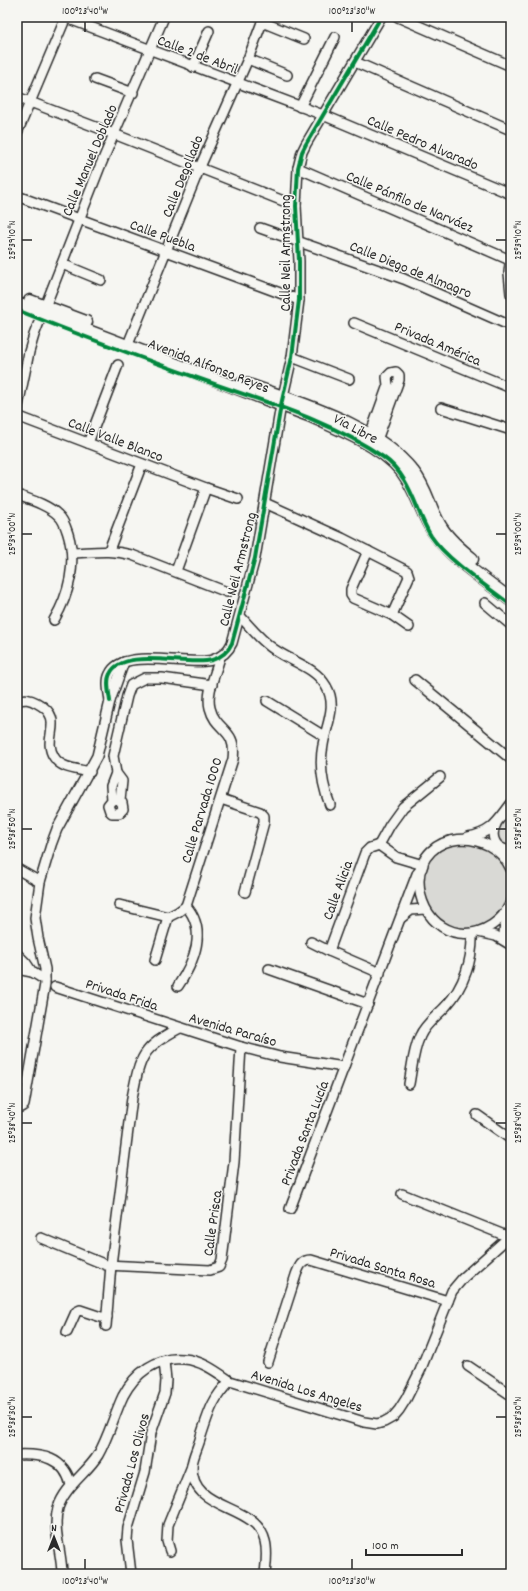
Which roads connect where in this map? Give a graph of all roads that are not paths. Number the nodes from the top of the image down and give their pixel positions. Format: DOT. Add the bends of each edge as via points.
graph roads {
  1 [pos="65,17"];
  2 [pos="164,17"];
  3 [pos="398,17"];
  4 [pos="378,18"];
  5 [pos="263,20"];
  6 [pos="209,31"];
  7 [pos="335,37"];
  8 [pos="304,39"];
  9 [pos="150,51"];
  10 [pos="248,59"];
  11 [pos="355,62"];
  12 [pos="511,66"];
  13 [pos="193,67"];
  14 [pos="287,75"];
  15 [pos="95,79"];
  16 [pos="236,83"];
  17 [pos="133,93"];
  18 [pos="17,97"];
  19 [pos="30,102"];
  20 [pos="300,107"];
  21 [pos="323,116"];
  22 [pos="511,130"];
  23 [pos="17,133"];
  24 [pos="114,134"];
  25 [pos="200,167"];
  26 [pos="298,168"];
  27 [pos="511,194"];
  28 [pos="17,196"];
  29 [pos="296,206"];
  30 [pos="80,220"];
  31 [pos="260,228"];
  32 [pos="299,241"];
  33 [pos="166,251"];
  34 [pos="510,257"];
  35 [pos="62,264"];
  36 [pos="101,280"];
  37 [pos="511,294"];
  38 [pos="17,296"];
  39 [pos="299,300"];
  40 [pos="17,304"];
  41 [pos="44,310"];
  42 [pos="354,323"];
  43 [pos="511,326"];
  44 [pos="129,343"];
  45 [pos="292,357"];
  46 [pos="118,365"];
  47 [pos="350,379"];
  48 [pos="511,388"];
  49 [pos="282,401"];
  50 [pos="441,408"];
  51 [pos="17,411"];
  52 [pos="17,416"];
  53 [pos="511,430"];
  54 [pos="373,438"];
  55 [pos="88,443"];
  56 [pos="142,464"];
  57 [pos="206,488"];
  58 [pos="17,495"];
  59 [pos="238,499"];
  60 [pos="265,503"];
  61 [pos="109,550"];
  62 [pos="368,551"];
  63 [pos="72,554"];
  64 [pos="176,572"];
  65 [pos="511,590"];
  66 [pos="227,592"];
  67 [pos="511,600"];
  68 [pos="485,603"];
  69 [pos="392,615"];
  70 [pos="240,616"];
  71 [pos="54,620"];
  72 [pos="511,625"];
  73 [pos="409,627"];
  74 [pos="220,657"];
  75 [pos="415,680"];
  76 [pos="212,685"];
  77 [pos="267,700"];
  78 [pos="17,701"];
  79 [pos="324,736"];
  80 [pos="511,759"];
  81 [pos="90,772"];
  82 [pos="440,777"];
  83 [pos="220,799"];
  84 [pos="116,800"];
  85 [pos="511,804"];
  86 [pos="330,805"];
  87 [pos="496,824"];
  88 [pos="464,838"];
  89 [pos="378,845"];
  90 [pos="511,850"];
  91 [pos="422,867"];
  92 [pos="17,869"];
  93 [pos="511,869"];
  94 [pos="40,882"];
  95 [pos="245,892"];
  96 [pos="511,902"];
  97 [pos="119,905"];
  98 [pos="186,906"];
  99 [pos="426,909"];
  100 [pos="168,917"];
  101 [pos="511,917"];
  102 [pos="400,919"];
  103 [pos="475,932"];
  104 [pos="311,942"];
  105 [pos="508,943"];
  106 [pos="329,951"];
  107 [pos="17,954"];
  108 [pos="155,960"];
  109 [pos="17,969"];
  110 [pos="269,969"];
  111 [pos="32,972"];
  112 [pos="380,973"];
  113 [pos="45,982"];
  114 [pos="178,986"];
  115 [pos="55,987"];
  116 [pos="368,1004"];
  117 [pos="180,1028"];
  118 [pos="241,1047"];
  119 [pos="344,1067"];
  120 [pos="409,1084"];
  121 [pos="17,1107"];
  122 [pos="477,1115"];
  123 [pos="511,1139"];
  124 [pos="402,1194"];
  125 [pos="290,1209"];
  126 [pos="510,1236"];
  127 [pos="41,1238"];
  128 [pos="111,1265"];
  129 [pos="448,1301"];
  130 [pos="67,1332"];
  131 [pos="164,1361"];
  132 [pos="268,1362"];
  133 [pos="468,1366"];
  134 [pos="230,1381"];
  135 [pos="511,1395"];
  136 [pos="17,1455"];
  137 [pos="192,1465"];
  138 [pos="72,1485"];
  139 [pos="170,1551"];
  140 [pos="62,1574"];
  141 [pos="131,1574"];
  142 [pos="265,1574"];
  1 -- 9 [label="street, Calle 2 de Abril"];
  1 -- 19 [label="street"];
  2 -- 9 [label="street, Calle Manuel Doblado"];
  3 -- 12 [label="street"];
  4 -- 11 [label="street, Calle Neil Armstrong"];
  5 -- 8 [label="street"];
  5 -- 10 [label="street, Calle Degollado"];
  6 -- 13 [label="street"];
  7 -- 20 [label="street"];
  9 -- 13 [label="street, Calle 2 de Abril"];
  9 -- 17 [label="street, Calle Manuel Doblado"];
  10 -- 14 [label="street"];
  10 -- 16 [label="street, Calle Degollado"];
  11 -- 21 [label="street, Calle Neil Armstrong"];
  11 -- 22 [label="street"];
  13 -- 16 [label="street, Calle 2 de Abril"];
  15 -- 17 [label="street"];
  16 -- 20 [label="street, Calle 2 de Abril"];
  16 -- 25 [label="street, Calle Degollado"];
  17 -- 24 [label="street, Calle Manuel Doblado"];
  18 -- 19 [label="street"];
  19 -- 23 [label="street"];
  19 -- 24 [label="street"];
  20 -- 21 [label="street, Calle 2 de Abril"];
  21 -- 26 [label="street, Calle Neil Armstrong" via="302,152"];
  21 -- 27 [label="street, Calle Pedro Alvarado"];
  24 -- 25 [label="street"];
  24 -- 30 [label="street, Calle Manuel Doblado"];
  25 -- 29 [label="street"];
  25 -- 33 [label="street, Calle Degollado"];
  26 -- 29 [label="street, Calle Neil Armstrong"];
  26 -- 34 [label="street, Calle Pánfilo de Narváez"];
  28 -- 30 [label="street, Calle Puebla"];
  29 -- 32 [label="street, Calle Neil Armstrong"];
  30 -- 33 [label="street, Calle Puebla"];
  30 -- 35 [label="street, Calle Manuel Doblado"];
  31 -- 32 [label="street, Calle Diego de Almagro"];
  32 -- 39 [label="street, Calle Neil Armstrong"];
  32 -- 43 [label="street, Calle Diego de Almagro" via="404,279"];
  33 -- 39 [label="street, Calle Puebla"];
  33 -- 44 [label="street, Calle Degollado"];
  34 -- 37 [label="street"];
  35 -- 36 [label="street"];
  35 -- 41 [label="street, Calle Manuel Doblado"];
  38 -- 41 [label="main road, Avenida Alfonso Reyes"];
  39 -- 45 [label="street, Calle Neil Armstrong"];
  40 -- 41 [label="main road, Avenida Alfonso Reyes"];
  41 -- 44 [label="main road, Avenida Alfonso Reyes"];
  41 -- 51 [label="street, Calle Manuel Doblado" via="29,352"];
  42 -- 48 [label="street, Privada América"];
  44 -- 49 [label="main road, Avenida Alfonso Reyes"];
  45 -- 47 [label="street"];
  45 -- 49 [label="street, Calle Neil Armstrong"];
  46 -- 55 [label="street"];
  49 -- 54 [label="main road, Avenida Alfonso Reyes" via="314,408"];
  49 -- 60 [label="street, Calle Neil Armstrong"];
  49 -- 67 [label="main road, Avenida Alfonso Reyes" via="349,434 390,459 408,479 428,522 443,545"];
  50 -- 53 [label="street"];
  52 -- 55 [label="street, Calle Valle Blanco"];
  54 -- 54 [label="street" via="399,380 396,372 388,377"];
  54 -- 65 [label="main road, Avenida Alfonso Reyes" via="396,453 415,474 439,523 450,539"];
  55 -- 56 [label="street, Calle Valle Blanco"];
  56 -- 57 [label="street, Calle Valle Blanco"];
  56 -- 61 [label="street"];
  57 -- 59 [label="street, Calle Valle Blanco"];
  57 -- 64 [label="street"];
  58 -- 63 [label="street" via="59,515 67,531"];
  60 -- 62 [label="street"];
  60 -- 70 [label="street, Calle Neil Armstrong" via="255,558"];
  61 -- 63 [label="street"];
  61 -- 64 [label="street" via="132,555"];
  62 -- 69 [label="street" via="407,571 409,575"];
  62 -- 69 [label="street" via="351,589 351,595"];
  63 -- 71 [label="street" via="70,578 60,610"];
  64 -- 66 [label="street"];
  68 -- 72 [label="street"];
  69 -- 73 [label="street"];
  70 -- 74 [label="street, Calle Neil Armstrong" via="230,648"];
  70 -- 79 [label="street" via="264,642 316,673 326,686 331,696 331,709"];
  74 -- 76 [label="street, Calle Parvada 1000"];
  74 -- 81 [label="street" via="210,661 138,659 124,662 110,701 101,746"];
  75 -- 80 [label="street"];
  76 -- 83 [label="street, Calle Parvada 1000" via="210,709 230,736 233,754"];
  76 -- 84 [label="street" via="162,678 145,678 132,685 113,756 116,773 122,779 122,794"];
  77 -- 79 [label="street"];
  78 -- 81 [label="street" via="30,699 48,710 52,718 51,744 54,756 63,765"];
  79 -- 86 [label="street" via="321,755"];
  81 -- 94 [label="street" via="57,829"];
  82 -- 89 [label="street, Calle Alicia" via="403,807"];
  83 -- 95 [label="street" via="260,812 264,816"];
  83 -- 98 [label="street, Calle Parvada 1000"];
  85 -- 87 [label="street"];
  87 -- 88 [label="street" via="485,833"];
  87 -- 90 [label="street" via="493,830 494,841 502,849"];
  88 -- 91 [label="street" via="451,840 439,846 432,851"];
  88 -- 93 [label="street" via="480,841 494,848"];
  89 -- 91 [label="street" via="396,857"];
  89 -- 106 [label="street, Calle Alicia" via="365,853"];
  91 -- 99 [label="street" via="420,887"];
  91 -- 102 [label="street" via="415,878"];
  92 -- 94 [label="street"];
  94 -- 113 [label="street" via="35,918 45,969"];
  96 -- 103 [label="street" via="504,915 496,922"];
  97 -- 100 [label="street"];
  98 -- 100 [label="street"];
  98 -- 114 [label="street" via="195,920 197,942 189,968"];
  99 -- 102 [label="street" via="411,910"];
  99 -- 103 [label="street" via="436,922 450,931"];
  100 -- 108 [label="street"];
  101 -- 105 [label="street" via="504,927"];
  102 -- 112 [label="street"];
  103 -- 105 [label="street" via="490,934"];
  103 -- 120 [label="street" via="470,960 462,982 447,1005 420,1035"];
  104 -- 106 [label="street"];
  106 -- 112 [label="street"];
  107 -- 111 [label="street"];
  109 -- 111 [label="street"];
  110 -- 116 [label="street"];
  111 -- 113 [label="street"];
  112 -- 116 [label="street"];
  113 -- 121 [label="street" via="24,1104"];
  115 -- 117 [label="street, Privada Frida"];
  116 -- 119 [label="street"];
  117 -- 118 [label="street, Avenida Paraíso"];
  117 -- 128 [label="street, Avenida Paraíso" via="148,1049 138,1072 132,1098"];
  118 -- 119 [label="street, Avenida Paraíso" via="280,1057"];
  118 -- 128 [label="street, Calle Prisca" via="234,1162 220,1265 210,1270"];
  119 -- 125 [label="street, Privada Santa Lucía"];
  122 -- 123 [label="street"];
  124 -- 126 [label="street"];
  126 -- 129 [label="street, Avenida Los Angeles" via="458,1283"];
  127 -- 128 [label="street, Calle Prisca"];
  128 -- 130 [label="street, Avenida Paraíso" via="107,1321 80,1310 76,1312"];
  129 -- 132 [label="street, Privada Santa Rosa" via="311,1260 304,1261 298,1268"];
  129 -- 134 [label="street, Avenida Los Angeles" via="409,1394 393,1418 384,1422 364,1422"];
  131 -- 134 [label="street" via="191,1361 211,1369"];
  131 -- 138 [label="street" via="145,1369 130,1384 98,1456"];
  131 -- 141 [label="street, Privada Los Olivos" via="165,1393 151,1433 143,1480 128,1528"];
  133 -- 135 [label="street"];
  134 -- 137 [label="street, Avenida Los Angeles" via="211,1406"];
  136 -- 138 [label="street" via="49,1458 61,1466"];
  137 -- 139 [label="street, Avenida Los Angeles" via="168,1525 167,1541"];
  137 -- 142 [label="street" via="197,1487 204,1496 249,1518 261,1530 267,1548"];
  138 -- 140 [label="street" via="61,1501 56,1522"];
}
